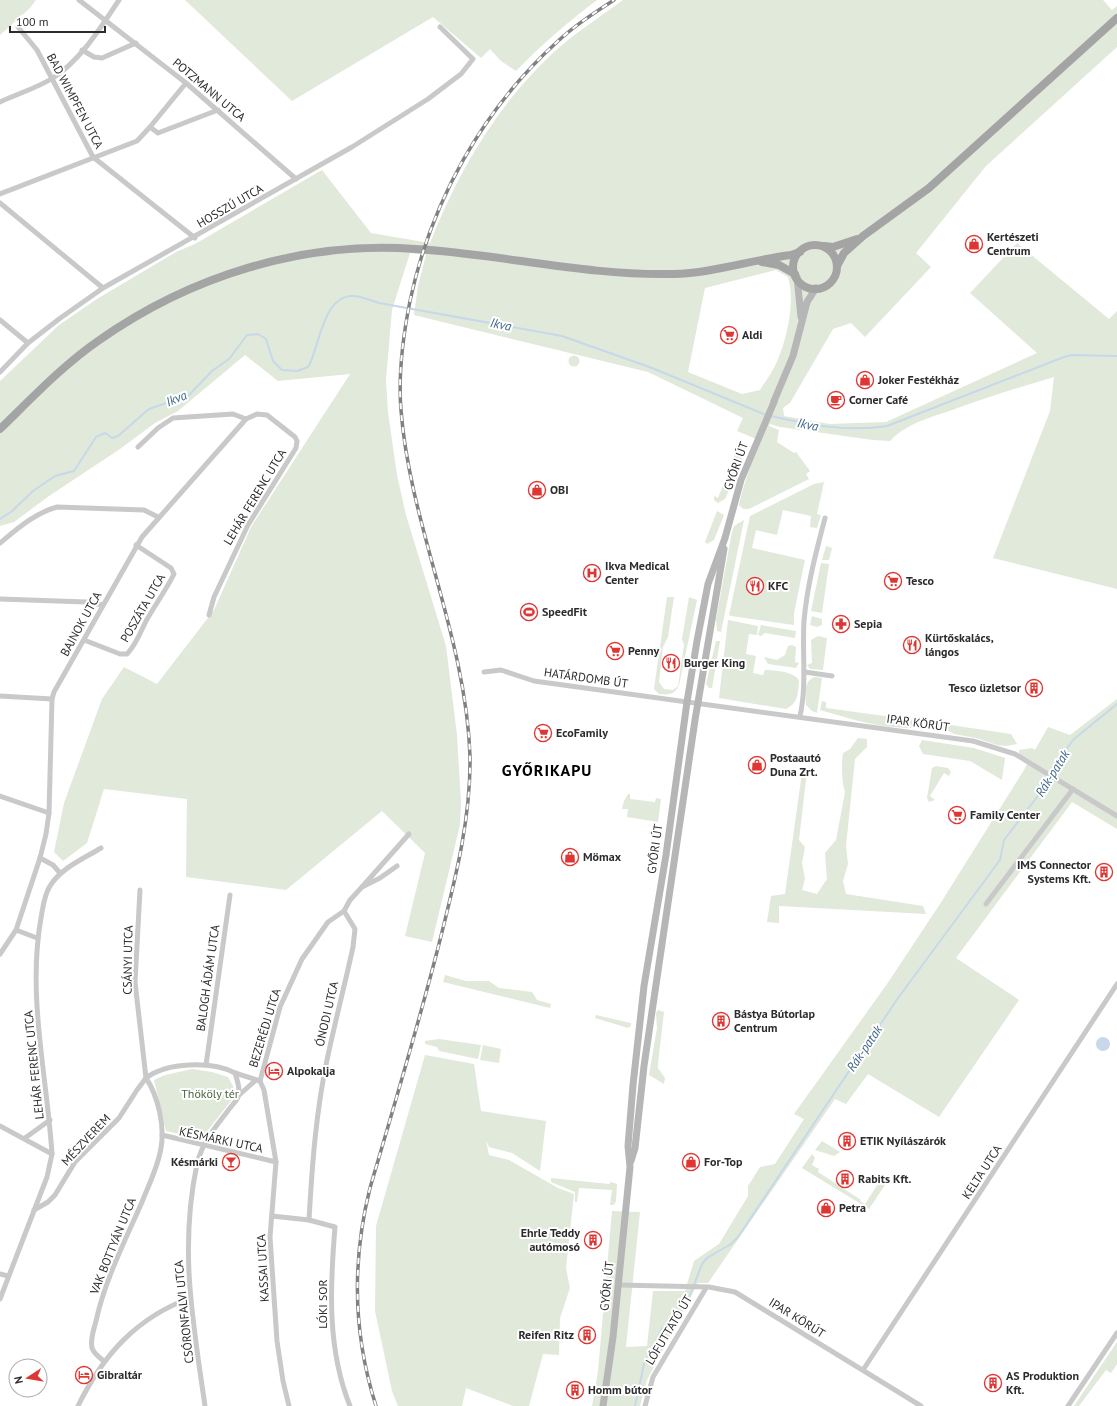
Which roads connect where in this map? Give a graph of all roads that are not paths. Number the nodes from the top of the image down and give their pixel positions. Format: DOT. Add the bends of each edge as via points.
graph roads {
  1 [pos="79,0"];
  2 [pos="119,0"];
  3 [pos="1117,18"];
  4 [pos="106,20"];
  5 [pos="18,27"];
  6 [pos="440,27"];
  7 [pos="136,43"];
  8 [pos="82,50"];
  9 [pos="53,78"];
  10 [pos="186,83"];
  11 [pos="0,102"];
  12 [pos="218,110"];
  13 [pos="150,127"];
  14 [pos="93,157"];
  15 [pos="296,179"];
  16 [pos="0,194"];
  17 [pos="0,203"];
  18 [pos="863,236"];
  19 [pos="195,238"];
  20 [pos="822,246"];
  21 [pos="800,252"];
  22 [pos="757,261"];
  23 [pos="837,266"];
  24 [pos="796,276"];
  25 [pos="103,288"];
  26 [pos="816,288"];
  27 [pos="0,320"];
  28 [pos="801,326"];
  29 [pos="28,343"];
  30 [pos="0,372"];
  31 [pos="246,418"];
  32 [pos="0,429"];
  33 [pos="138,447"];
  34 [pos="158,517"];
  35 [pos="825,518"];
  36 [pos="725,538"];
  37 [pos="0,543"];
  38 [pos="136,545"];
  39 [pos="0,599"];
  40 [pos="104,605"];
  41 [pos="209,615"];
  42 [pos="84,640"];
  43 [pos="484,672"];
  44 [pos="805,672"];
  45 [pos="832,676"];
  46 [pos="0,696"];
  47 [pos="52,699"];
  48 [pos="687,702"];
  49 [pos="698,703"];
  50 [pos="800,716"];
  51 [pos="1073,790"];
  52 [pos="0,796"];
  53 [pos="49,813"];
  54 [pos="1117,816"];
  55 [pos="409,834"];
  56 [pos="100,848"];
  57 [pos="40,858"];
  58 [pos="398,866"];
  59 [pos="60,873"];
  60 [pos="362,887"];
  61 [pos="140,890"];
  62 [pos="230,895"];
  63 [pos="986,904"];
  64 [pos="344,910"];
  65 [pos="16,930"];
  66 [pos="37,938"];
  67 [pos="0,954"];
  68 [pos="1117,984"];
  69 [pos="206,1065"];
  70 [pos="235,1073"];
  71 [pos="146,1078"];
  72 [pos="258,1080"];
  73 [pos="238,1096"];
  74 [pos="50,1120"];
  75 [pos="0,1126"];
  76 [pos="162,1135"];
  77 [pos="25,1138"];
  78 [pos="202,1145"];
  79 [pos="52,1154"];
  80 [pos="276,1162"];
  81 [pos="630,1167"];
  82 [pos="34,1210"];
  83 [pos="272,1216"];
  84 [pos="309,1220"];
  85 [pos="0,1274"];
  86 [pos="8,1276"];
  87 [pos="618,1285"];
  88 [pos="706,1288"];
  89 [pos="190,1298"];
  90 [pos="0,1299"];
  91 [pos="1117,1334"];
  92 [pos="104,1361"];
  93 [pos="863,1370"];
  94 [pos="78,1406"];
  95 [pos="205,1406"];
  96 [pos="289,1406"];
  97 [pos="350,1406"];
  98 [pos="603,1406"];
  99 [pos="645,1406"];
  100 [pos="921,1406"];
  101 [pos="1068,1406"];
  1 -- 4 [label="street, POTZMANN UTCA"];
  2 -- 4 [label="street"];
  3 -- 18 [label="main road" via="929,188"];
  4 -- 7 [label="street, POTZMANN UTCA"];
  4 -- 8 [label="street"];
  5 -- 9 [label="street, BAD WIMPFEN UTCA" via="37,50"];
  6 -- 15 [label="street, HOSSZÚ UTCA" via="473,59 462,74 428,99"];
  7 -- 8 [label="street" via="102,58 94,57"];
  7 -- 10 [label="street, POTZMANN UTCA"];
  8 -- 9 [label="street"];
  9 -- 11 [label="street"];
  9 -- 14 [label="street, BAD WIMPFEN UTCA"];
  10 -- 12 [label="street, POTZMANN UTCA"];
  10 -- 13 [label="street"];
  12 -- 13 [label="street" via="158,133"];
  12 -- 15 [label="street, POTZMANN UTCA"];
  13 -- 14 [label="street" via="137,141"];
  14 -- 16 [label="street"];
  14 -- 19 [label="street, BAD WIMPFEN UTCA"];
  15 -- 19 [label="street, HOSSZÚ UTCA"];
  17 -- 25 [label="street"];
  18 -- 20 [label="main road" via="833,247"];
  18 -- 23 [label="main road" via="844,253"];
  19 -- 25 [label="street, HOSSZÚ UTCA"];
  20 -- 21 [label="main road" via="812,246"];
  20 -- 23 [label="main road" via="831,252"];
  21 -- 22 [label="main road"];
  21 -- 24 [label="main road" via="794,263"];
  22 -- 24 [label="main road" via="779,265"];
  22 -- 32 [label="main road" via="685,273 634,273 566,268 414,248 371,248 290,257 202,284 124,324 97,341 69,364"];
  23 -- 26 [label="main road" via="830,283"];
  24 -- 26 [label="main road" via="807,287"];
  24 -- 28 [label="main road, GYŐRI ÚT"];
  25 -- 29 [label="street, HOSSZÚ UTCA"];
  26 -- 28 [label="main road, GYŐRI ÚT" via="807,302"];
  27 -- 29 [label="street"];
  28 -- 36 [label="main road, GYŐRI ÚT" via="788,371 741,480"];
  29 -- 30 [label="street, HOSSZÚ UTCA"];
  31 -- 33 [label="street" via="234,414 173,418"];
  31 -- 34 [label="street, BAJNOK UTCA"];
  31 -- 41 [label="street, LEHÁR FERENC UTCA" via="257,414 267,415 295,437 296,448 248,525 225,570"];
  34 -- 37 [label="street" via="144,510 57,507 27,522"];
  34 -- 38 [label="street, BAJNOK UTCA"];
  35 -- 44 [label="street" via="806,604"];
  36 -- 48 [label="main road, GYŐRI ÚT" via="708,584"];
  36 -- 49 [label="main road, GYŐRI ÚT"];
  38 -- 40 [label="street, BAJNOK UTCA"];
  38 -- 42 [label="street, POSZÁTA UTCA" via="171,568 174,574 170,582 133,648 127,654 120,654"];
  39 -- 40 [label="street"];
  40 -- 42 [label="street, BAJNOK UTCA"];
  42 -- 47 [label="street, BAJNOK UTCA"];
  43 -- 48 [label="street, HATÁRDOMB ÚT" via="501,670 534,681"];
  44 -- 45 [label="street"];
  44 -- 50 [label="street"];
  46 -- 47 [label="street"];
  47 -- 53 [label="street, BAJNOK UTCA"];
  48 -- 49 [label="street, HATÁRDOMB ÚT"];
  48 -- 81 [label="main road, GYŐRI ÚT" via="644,993 632,1092 628,1146"];
  49 -- 50 [label="street, IPAR KÖRÚT"];
  49 -- 81 [label="main road, GYŐRI ÚT" via="644,1066 635,1148"];
  50 -- 51 [label="street, IPAR KÖRÚT" via="973,741 1015,754"];
  51 -- 54 [label="street, IPAR KÖRÚT"];
  51 -- 63 [label="street"];
  52 -- 53 [label="street"];
  53 -- 57 [label="street, BAJNOK UTCA"];
  55 -- 60 [label="street, BEZERÉDJ UTCA"];
  56 -- 59 [label="street, LEHÁR FERENC UTCA"];
  57 -- 59 [label="street" via="53,865"];
  57 -- 65 [label="street, BAJNOK UTCA"];
  58 -- 60 [label="street, BEZERÉDJ UTCA"];
  59 -- 66 [label="street, LEHÁR FERENC UTCA" via="49,887"];
  60 -- 64 [label="street, BEZERÉDJ UTCA"];
  61 -- 71 [label="street, CSÁNYI UTCA" via="135,982"];
  62 -- 69 [label="street, BALOGH ÁDÁM UTCA"];
  64 -- 72 [label="street, BEZERÉDJ UTCA" via="328,922 302,958 287,988"];
  64 -- 84 [label="street, ÓNODI UTCA" via="355,929 327,1060 314,1137"];
  65 -- 66 [label="street"];
  65 -- 67 [label="street"];
  66 -- 74 [label="street, LEHÁR FERENC UTCA" via="38,1009"];
  68 -- 93 [label="street, KELTA UTCA"];
  69 -- 70 [label="street"];
  69 -- 71 [label="street" via="177,1067 153,1073"];
  70 -- 72 [label="street"];
  70 -- 73 [label="street"];
  71 -- 76 [label="street" via="154,1092"];
  71 -- 82 [label="street, MÉSZVEREM" via="119,1118 75,1162 55,1195"];
  72 -- 73 [label="street"];
  72 -- 80 [label="street, KASSAI UTCA" via="264,1090"];
  73 -- 78 [label="street"];
  74 -- 77 [label="street"];
  74 -- 79 [label="street, LEHÁR FERENC UTCA"];
  75 -- 77 [label="street"];
  76 -- 78 [label="street, KÉSMÁRKI UTCA"];
  76 -- 92 [label="street, VAK BOTTYÁN UTCA" via="158,1160 110,1275 99,1308 92,1348 96,1356"];
  77 -- 79 [label="street"];
  78 -- 80 [label="street, KÉSMÁRKI UTCA"];
  78 -- 89 [label="street, CSÓRONFALVI UTCA" via="189,1214"];
  79 -- 82 [label="street, LEHÁR FERENC UTCA" via="49,1171"];
  80 -- 83 [label="street, KASSAI UTCA"];
  81 -- 87 [label="main road, GYŐRI ÚT"];
  82 -- 86 [label="street, LEHÁR FERENC UTCA"];
  83 -- 84 [label="street"];
  83 -- 96 [label="street, KASSAI UTCA" via="270,1237 277,1341"];
  84 -- 97 [label="street, LÓKI SOR" via="335,1227 332,1332 338,1368"];
  85 -- 86 [label="street"];
  86 -- 90 [label="street, LEHÁR FERENC UTCA"];
  87 -- 88 [label="street, IPAR KÖRÚT"];
  87 -- 98 [label="main road, GYŐRI ÚT"];
  88 -- 93 [label="street, IPAR KÖRÚT" via="735,1292"];
  88 -- 99 [label="street, LÓFUTTATÓ ÚT" via="653,1377"];
  89 -- 92 [label="street" via="171,1305 153,1316 126,1337"];
  89 -- 95 [label="street, CSÓRONFALVI UTCA"];
  91 -- 101 [label="street"];
  92 -- 94 [label="street"];
  93 -- 100 [label="street, IPAR KÖRÚT"];
}
